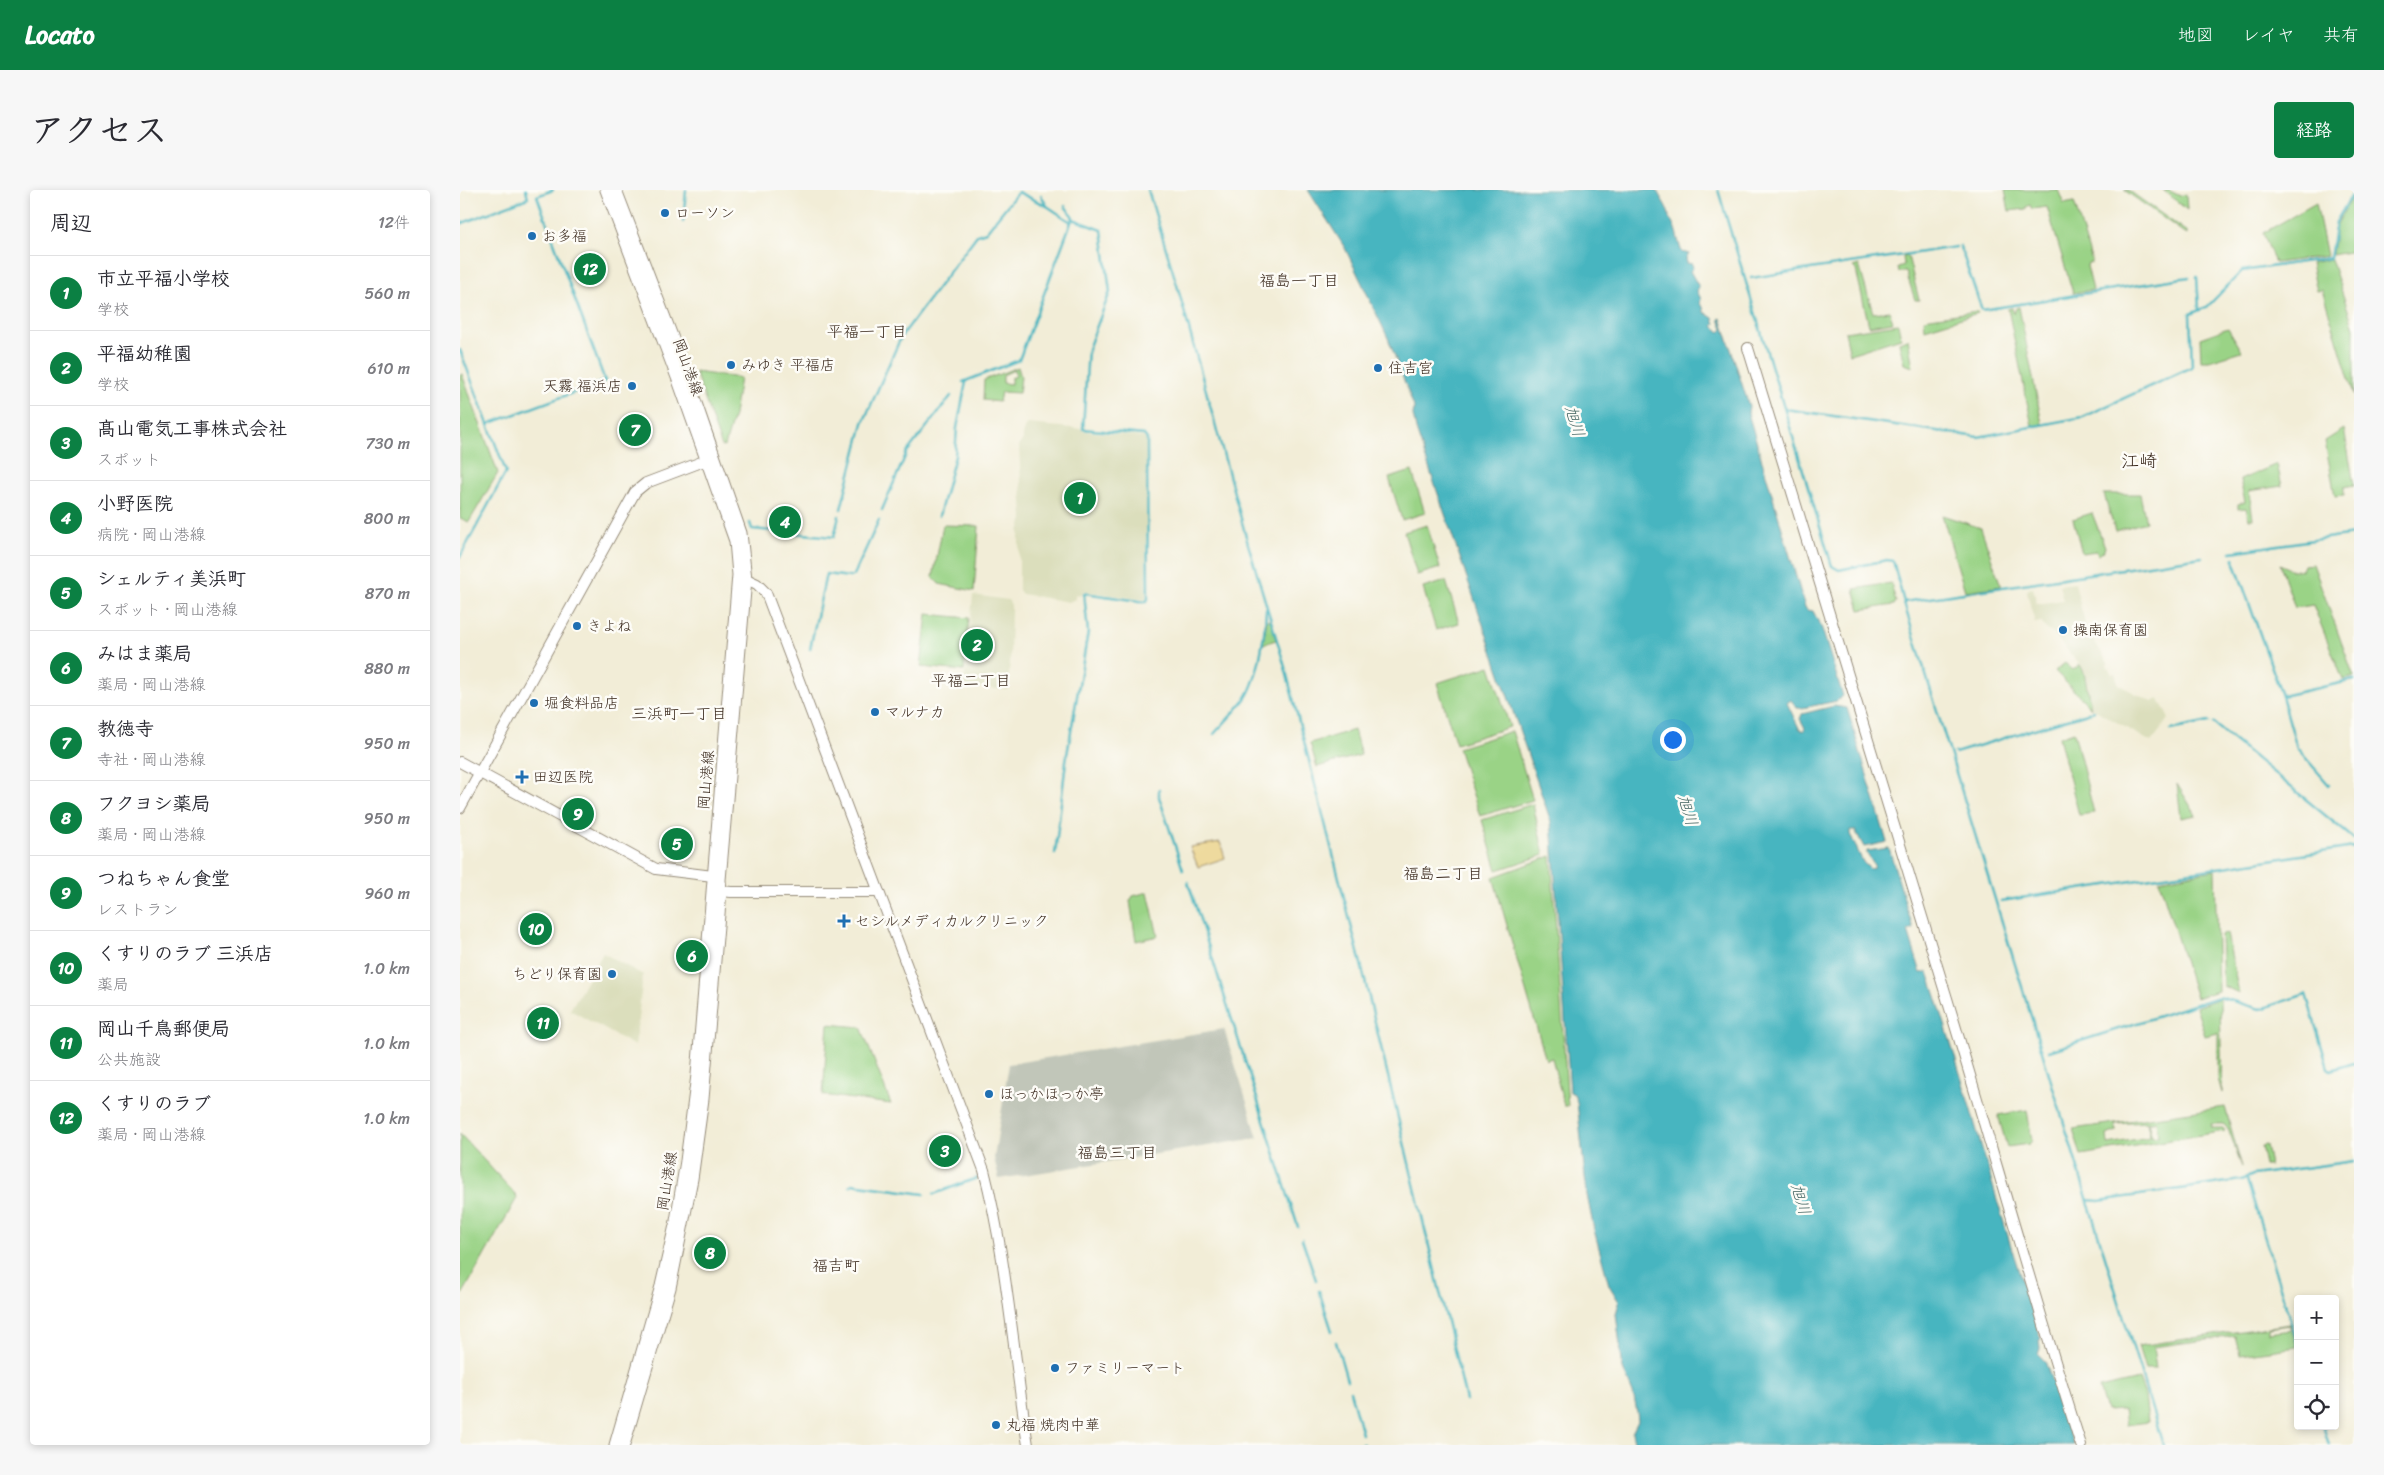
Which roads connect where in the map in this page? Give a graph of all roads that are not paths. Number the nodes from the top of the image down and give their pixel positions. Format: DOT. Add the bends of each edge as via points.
graph roads {
  1 [pos="606,190"];
  2 [pos="616,190"];
  3 [pos="1748,348"];
  4 [pos="710,459"];
  5 [pos="742,577"];
  6 [pos="460,762"];
  7 [pos="480,772"];
  8 [pos="460,808"];
  9 [pos="717,884"];
  10 [pos="880,892"];
  11 [pos="615,1445"];
  12 [pos="624,1445"];
  13 [pos="1028,1445"];
  14 [pos="2081,1445"];
  1 -- 4 [label="main road, 岡山港線"];
  2 -- 4 [label="main road, 岡山港線" via="680,356"];
  3 -- 14 [label="street"];
  4 -- 5 [label="main road, 岡山港線" via="735,541"];
  4 -- 7 [label="street" via="646,484 635,492"];
  5 -- 9 [label="main road, 岡山港線"];
  5 -- 10 [label="street" via="766,593"];
  6 -- 7 [label="street"];
  7 -- 8 [label="street"];
  7 -- 9 [label="street" via="656,869"];
  9 -- 10 [label="street"];
  9 -- 11 [label="main road, 岡山港線" via="682,1187 661,1286"];
  9 -- 12 [label="main road, 岡山港線" via="703,1099 692,1179 670,1288"];
  10 -- 13 [label="street" via="984,1170 1002,1263"];
}
